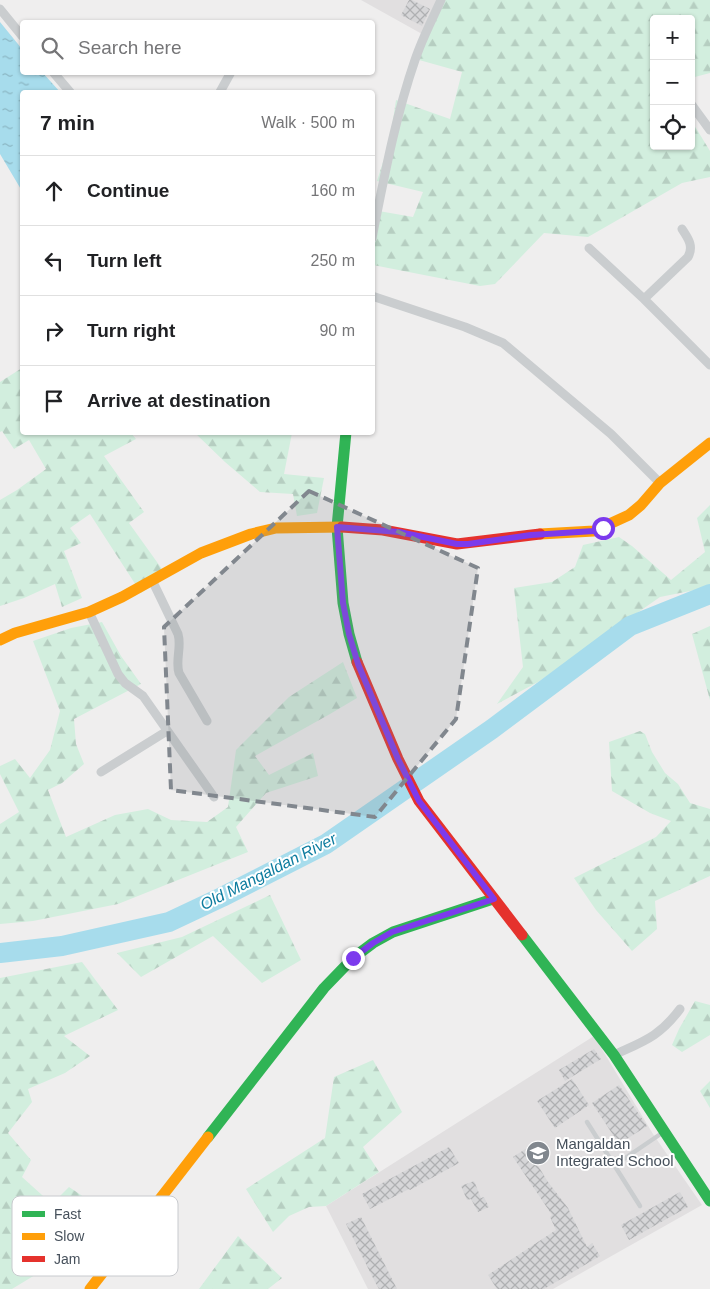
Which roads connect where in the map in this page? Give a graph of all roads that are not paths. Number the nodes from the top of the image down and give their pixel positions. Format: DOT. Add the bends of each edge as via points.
graph roads {
  1 [pos="441,0"];
  2 [pos="0,9"];
  3 [pos="20,34"];
  4 [pos="56,75"];
  5 [pos="229,75"];
  6 [pos="68,90"];
  7 [pos="221,90"];
  8 [pos="692,105"];
  9 [pos="710,130"];
  10 [pos="375,222"];
  11 [pos="682,229"];
  12 [pos="589,248"];
  13 [pos="375,297"];
  14 [pos="644,299"];
  15 [pos="710,365"];
  16 [pos="346,435"];
  17 [pos="710,442"];
  18 [pos="660,483"];
  19 [pos="337,527"];
  20 [pos="152,580"];
  21 [pos="89,612"];
  22 [pos="0,640"];
  23 [pos="207,721"];
  24 [pos="167,731"];
  25 [pos="101,772"];
  26 [pos="214,797"];
  27 [pos="494,899"];
  28 [pos="680,1009"];
  29 [pos="614,1055"];
  30 [pos="587,1122"];
  31 [pos="663,1132"];
  32 [pos="615,1165"];
  33 [pos="162,1196"];
  34 [pos="710,1201"];
  35 [pos="640,1206"];
  36 [pos="100,1276"];
  37 [pos="90,1289"];
  1 -- 10 [label="street" via="409,78 386,164"];
  2 -- 3 [label="street"];
  4 -- 6 [label="street"];
  5 -- 7 [label="street"];
  8 -- 9 [label="street"];
  11 -- 14 [label="street" via="691,252"];
  12 -- 14 [label="street"];
  13 -- 18 [label="street" via="465,327 503,344 610,434"];
  14 -- 15 [label="street"];
  16 -- 19 [label="street"];
  17 -- 18 [label="street"];
  18 -- 19 [label="street" via="629,514 594,531 457,544 399,532"];
  19 -- 20 [label="street" via="276,528 251,534 201,553"];
  19 -- 27 [label="street" via="343,603 349,634 358,664 398,759 419,801"];
  20 -- 21 [label="street"];
  20 -- 23 [label="street" via="180,640 179,673"];
  21 -- 22 [label="street"];
  21 -- 24 [label="street" via="118,674 143,696"];
  24 -- 25 [label="street"];
  24 -- 26 [label="street"];
  27 -- 29 [label="street"];
  27 -- 33 [label="street" via="392,932 353,958 324,988"];
  28 -- 29 [label="street" via="660,1032"];
  29 -- 31 [label="street"];
  30 -- 32 [label="lane"];
  31 -- 32 [label="lane"];
  31 -- 34 [label="street"];
  32 -- 35 [label="lane"];
  36 -- 37 [label="street"];
}
